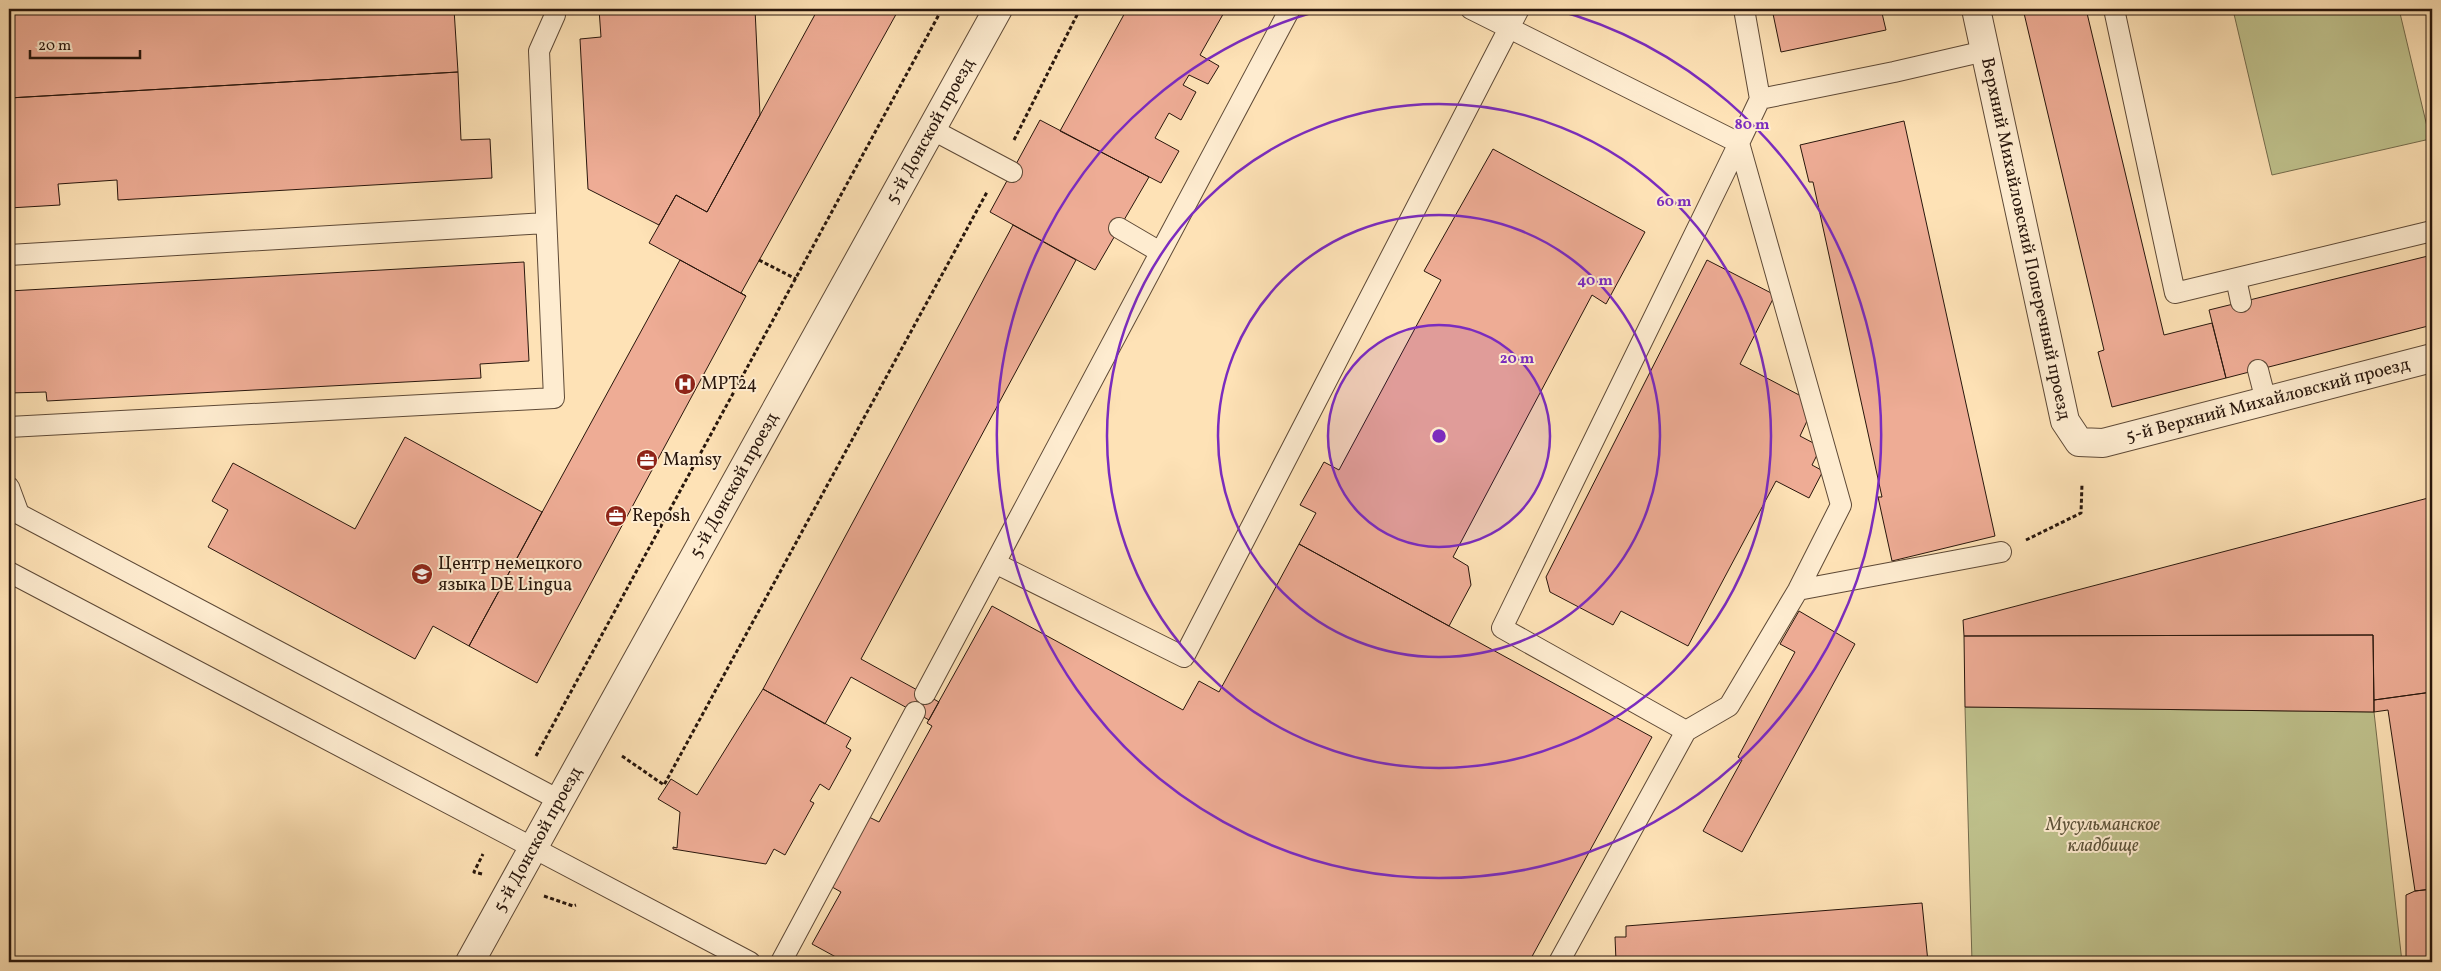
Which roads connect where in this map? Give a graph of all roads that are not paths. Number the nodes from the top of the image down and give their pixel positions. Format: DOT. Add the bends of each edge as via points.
graph roads {
  1 [pos="555,9"];
  2 [pos="997,9"];
  3 [pos="1290,9"];
  4 [pos="1471,9"];
  5 [pos="1519,9"];
  6 [pos="1744,9"];
  7 [pos="1976,9"];
  8 [pos="2114,9"];
  9 [pos="1509,28"];
  10 [pos="1985,50"];
  11 [pos="1760,98"];
  12 [pos="931,129"];
  13 [pos="1738,144"];
  14 [pos="1006,169"];
  15 [pos="546,223"];
  16 [pos="1119,228"];
  17 [pos="2432,231"];
  18 [pos="1160,252"];
  19 [pos="9,255"];
  20 [pos="2236,280"];
  21 [pos="2241,302"];
  22 [pos="2432,358"];
  23 [pos="2258,370"];
  24 [pos="2266,401"];
  25 [pos="9,427"];
  26 [pos="2103,443"];
  27 [pos="9,487"];
  28 [pos="2001,552"];
  29 [pos="994,563"];
  30 [pos="9,572"];
  31 [pos="1798,590"];
  32 [pos="925,694"];
  33 [pos="915,712"];
  34 [pos="1686,731"];
  35 [pos="559,800"];
  36 [pos="533,848"];
  37 [pos="470,962"];
  38 [pos="750,962"];
  39 [pos="781,962"];
  40 [pos="1558,962"];
  1 -- 15 [label="lane" via="539,51"];
  2 -- 12 [label="street, 5-й Донской проезд"];
  3 -- 18 [label="lane"];
  4 -- 9 [label="lane"];
  5 -- 9 [label="lane"];
  6 -- 11 [label="lane"];
  7 -- 10 [label="street, Верхний Михайловский Поперечный проезд"];
  8 -- 20 [label="lane" via="2175,293"];
  9 -- 13 [label="lane"];
  9 -- 29 [label="lane" via="1184,657"];
  10 -- 11 [label="lane" via="1894,72"];
  10 -- 26 [label="street, Верхний Михайловский Поперечный проезд" via="2065,421 2080,442"];
  11 -- 13 [label="lane"];
  12 -- 14 [label="lane"];
  12 -- 35 [label="street, 5-й Донской проезд"];
  13 -- 31 [label="lane" via="1841,505"];
  13 -- 34 [label="lane" via="1502,628"];
  15 -- 19 [label="lane"];
  15 -- 25 [label="lane" via="554,398"];
  16 -- 18 [label="lane"];
  17 -- 20 [label="lane"];
  18 -- 29 [label="lane"];
  20 -- 21 [label="lane"];
  22 -- 24 [label="street, 5-й Верхний Михайловский проезд"];
  23 -- 24 [label="lane"];
  24 -- 26 [label="street, 5-й Верхний Михайловский проезд"];
  27 -- 35 [label="lane" via="19,514"];
  28 -- 31 [label="lane"];
  29 -- 32 [label="lane"];
  30 -- 36 [label="lane"];
  31 -- 34 [label="lane" via="1729,706"];
  33 -- 39 [label="lane"];
  34 -- 40 [label="lane"];
  35 -- 36 [label="street, 5-й Донской проезд"];
  36 -- 37 [label="street, 5-й Донской проезд"];
  36 -- 38 [label="lane"];
}
